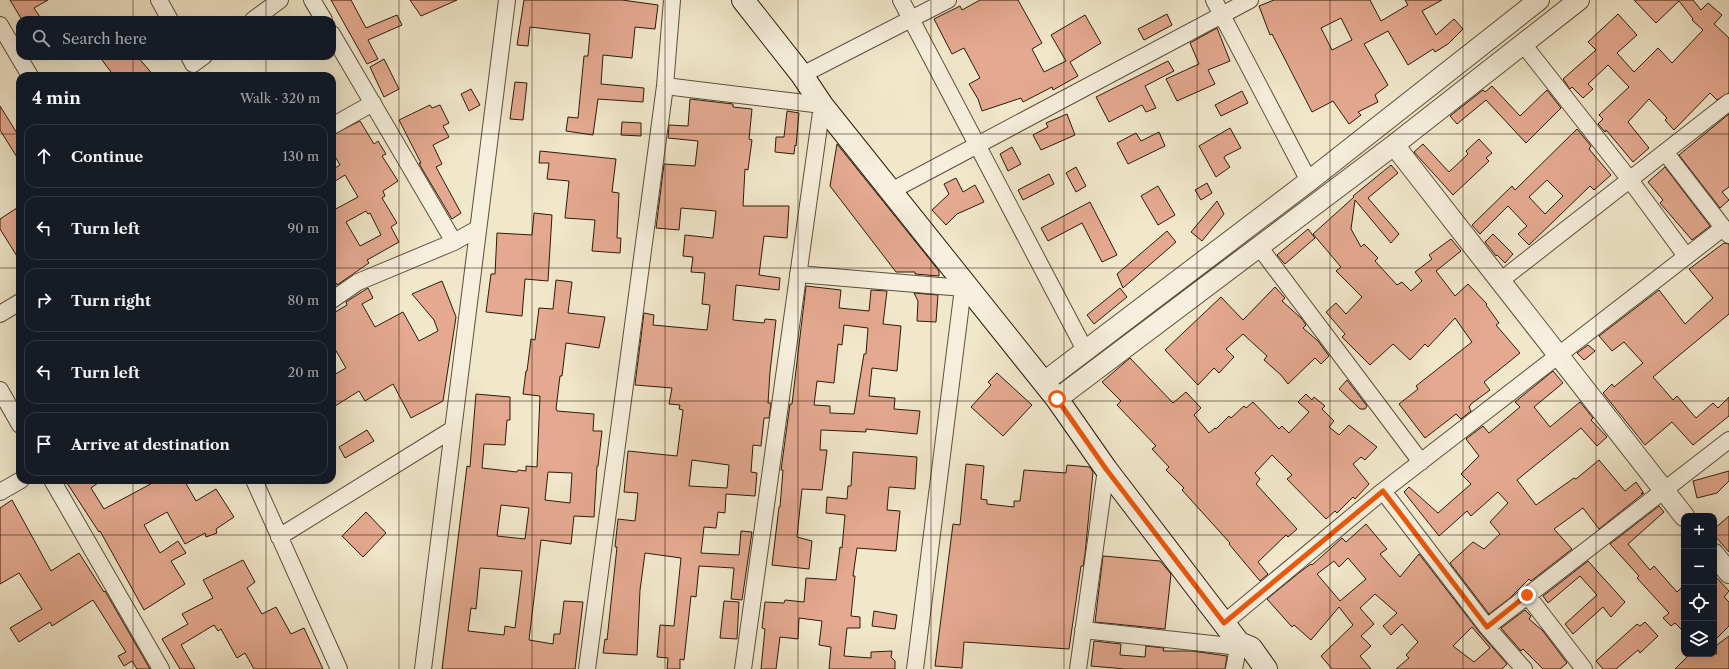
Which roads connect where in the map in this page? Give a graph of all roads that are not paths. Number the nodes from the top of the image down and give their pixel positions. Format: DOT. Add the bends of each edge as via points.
graph roads {
  1 [pos="159,0"];
  2 [pos="280,0"];
  3 [pos="312,0"];
  4 [pos="508,0"];
  5 [pos="672,0"];
  6 [pos="743,0"];
  7 [pos="901,0"];
  8 [pos="948,0"];
  9 [pos="1214,0"];
  10 [pos="1250,0"];
  11 [pos="1539,0"];
  12 [pos="1579,0"];
  13 [pos="1222,14"];
  14 [pos="168,16"];
  15 [pos="258,16"];
  16 [pos="322,16"];
  17 [pos="910,19"];
  18 [pos="0,25"];
  19 [pos="336,41"];
  20 [pos="1523,44"];
  21 [pos="16,52"];
  22 [pos="21,60"];
  23 [pos="191,60"];
  24 [pos="198,60"];
  25 [pos="28,72"];
  26 [pos="802,75"];
  27 [pos="665,86"];
  28 [pos="1729,102"];
  29 [pos="373,103"];
  30 [pos="822,105"];
  31 [pos="336,124"];
  32 [pos="1394,146"];
  33 [pos="977,147"];
  34 [pos="1665,152"];
  35 [pos="1630,180"];
  36 [pos="1309,181"];
  37 [pos="892,190"];
  38 [pos="477,229"];
  39 [pos="1726,232"];
  40 [pos="454,242"];
  41 [pos="1260,248"];
  42 [pos="1686,256"];
  43 [pos="798,274"];
  44 [pos="1500,280"];
  45 [pos="964,286"];
  46 [pos="336,297"];
  47 [pos="16,304"];
  48 [pos="0,314"];
  49 [pos="1085,350"];
  50 [pos="1558,356"];
  51 [pos="0,390"];
  52 [pos="1050,391"];
  53 [pos="16,418"];
  54 [pos="453,429"];
  55 [pos="1729,440"];
  56 [pos="1421,462"];
  57 [pos="1106,469"];
  58 [pos="16,483"];
  59 [pos="54,484"];
  60 [pos="256,484"];
  61 [pos="1383,491"];
  62 [pos="1664,491"];
  63 [pos="0,492"];
  64 [pos="1682,513"];
  65 [pos="279,537"];
  66 [pos="1717,558"];
  67 [pos="1729,573"];
  68 [pos="1527,595"];
  69 [pos="1224,623"];
  70 [pos="1487,627"];
  71 [pos="1083,630"];
  72 [pos="1242,646"];
  73 [pos="161,669"];
  74 [pos="338,669"];
  75 [pos="423,669"];
  76 [pos="587,669"];
  77 [pos="743,669"];
  78 [pos="915,669"];
  79 [pos="1078,669"];
  80 [pos="1234,669"];
  81 [pos="1266,669"];
  82 [pos="1524,669"];
  83 [pos="1584,669"];
  1 -- 14 [label="street"];
  2 -- 15 [label="street"];
  3 -- 16 [label="street"];
  4 -- 38 [label="street"];
  5 -- 27 [label="street"];
  6 -- 26 [label="main road"];
  7 -- 17 [label="street"];
  8 -- 17 [label="street"];
  9 -- 13 [label="street"];
  10 -- 13 [label="street"];
  11 -- 36 [label="street"];
  12 -- 20 [label="street"];
  13 -- 33 [label="street"];
  13 -- 36 [label="street"];
  17 -- 26 [label="street"];
  17 -- 33 [label="street"];
  18 -- 21 [label="street"];
  19 -- 29 [label="street"];
  20 -- 32 [label="street"];
  20 -- 35 [label="street"];
  22 -- 25 [label="street"];
  23 -- 24 [label="street" via="193,64"];
  26 -- 30 [label="main road"];
  27 -- 30 [label="street"];
  27 -- 76 [label="street"];
  28 -- 34 [label="street"];
  29 -- 31 [label="street"];
  29 -- 40 [label="street"];
  30 -- 37 [label="main road"];
  30 -- 43 [label="street"];
  32 -- 41 [label="street"];
  32 -- 44 [label="street"];
  33 -- 37 [label="street"];
  33 -- 49 [label="street"];
  34 -- 35 [label="street"];
  34 -- 39 [label="street"];
  35 -- 42 [label="street"];
  35 -- 44 [label="street"];
  36 -- 49 [label="street"];
  37 -- 45 [label="main road"];
  38 -- 40 [label="street"];
  38 -- 54 [label="street"];
  39 -- 42 [label="street"];
  40 -- 46 [label="street" via="358,282"];
  41 -- 52 [label="street"];
  41 -- 56 [label="street"];
  42 -- 50 [label="street"];
  43 -- 45 [label="street"];
  43 -- 77 [label="street"];
  44 -- 50 [label="street"];
  45 -- 52 [label="main road"];
  45 -- 78 [label="street"];
  47 -- 48 [label="street"];
  49 -- 52 [label="street"];
  50 -- 56 [label="street"];
  50 -- 62 [label="street"];
  51 -- 53 [label="street"];
  52 -- 57 [label="main road"];
  54 -- 65 [label="street"];
  54 -- 75 [label="street"];
  55 -- 62 [label="street"];
  56 -- 61 [label="street"];
  57 -- 69 [label="main road"];
  57 -- 71 [label="street"];
  58 -- 63 [label="street"];
  59 -- 73 [label="street"];
  60 -- 65 [label="street"];
  61 -- 69 [label="street"];
  61 -- 70 [label="street"];
  62 -- 64 [label="street"];
  62 -- 68 [label="street"];
  65 -- 74 [label="street"];
  66 -- 67 [label="street"];
  68 -- 70 [label="street"];
  68 -- 83 [label="street"];
  69 -- 72 [label="main road"];
  70 -- 82 [label="street"];
  71 -- 72 [label="street"];
  71 -- 79 [label="street"];
  72 -- 80 [label="street"];
  72 -- 81 [label="main road"];
}
